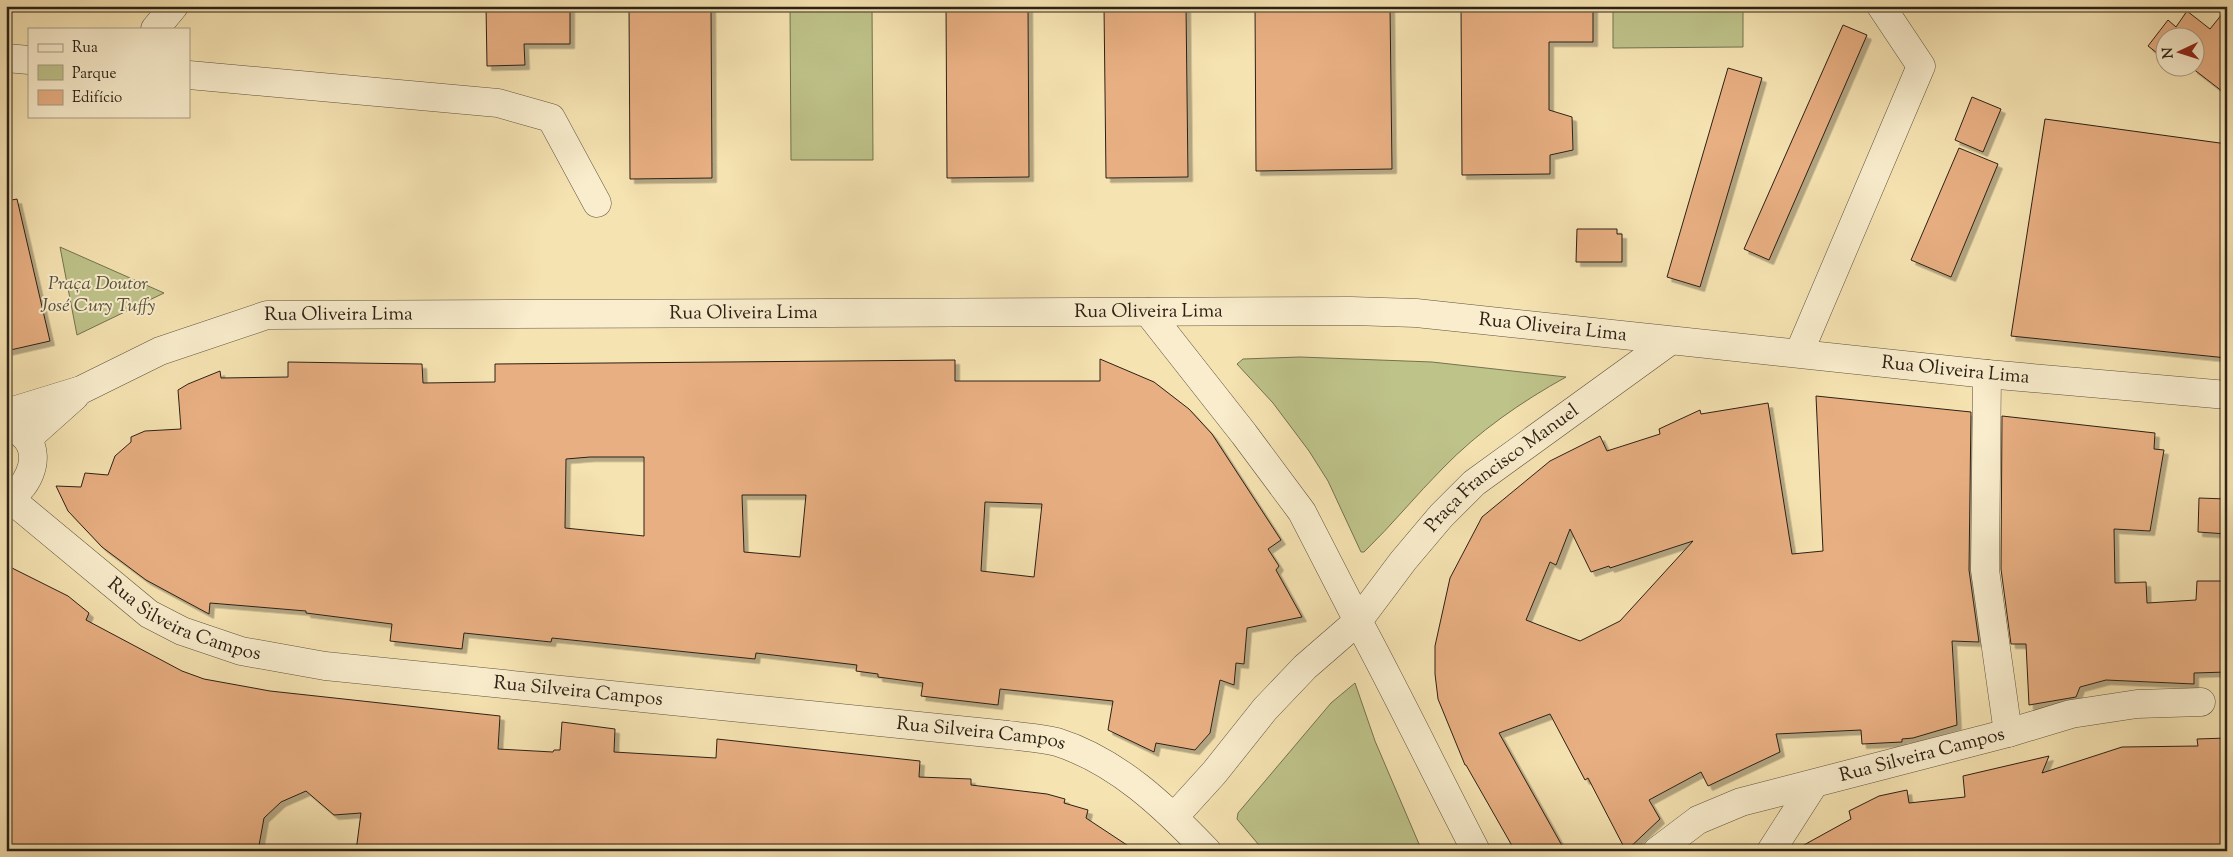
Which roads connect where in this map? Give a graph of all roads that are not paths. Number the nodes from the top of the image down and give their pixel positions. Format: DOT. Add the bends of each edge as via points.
graph roads {
  1 [pos="174,6"];
  2 [pos="1881,6"];
  3 [pos="156,28"];
  4 [pos="6,58"];
  5 [pos="28,60"];
  6 [pos="190,75"];
  7 [pos="597,203"];
  8 [pos="1148,312"];
  9 [pos="1670,341"];
  10 [pos="1799,353"];
  11 [pos="1987,374"];
  12 [pos="81,390"];
  13 [pos="2227,395"];
  14 [pos="6,414"];
  15 [pos="6,421"];
  16 [pos="27,439"];
  17 [pos="8,499"];
  18 [pos="1358,621"];
  19 [pos="2201,702"];
  20 [pos="2008,733"];
  21 [pos="1814,784"];
  22 [pos="1174,817"];
  23 [pos="1206,851"];
  24 [pos="1476,851"];
  25 [pos="1657,851"];
  26 [pos="1770,851"];
  1 -- 3 [label="street"];
  2 -- 10 [label="street" via="1921,66"];
  4 -- 5 [label="street"];
  6 -- 7 [label="street" via="498,103 550,118"];
  8 -- 9 [label="street, Rua Oliveira Lima" via="1416,313"];
  8 -- 12 [label="street, Rua Oliveira Lima" via="267,315 160,351"];
  8 -- 18 [label="street" via="1302,512"];
  9 -- 10 [label="street, Rua Oliveira Lima"];
  9 -- 18 [label="street, Praça Francisco Manuel" via="1474,483 1403,561"];
  10 -- 11 [label="street, Rua Oliveira Lima"];
  11 -- 13 [label="street, Rua Oliveira Lima"];
  11 -- 20 [label="street" via="1985,570"];
  12 -- 14 [label="street, Rua Oliveira Lima"];
  12 -- 16 [label="street, Rua Oliveira Lima"];
  15 -- 16 [label="street"];
  16 -- 17 [label="street" via="32,462 29,476 21,489"];
  17 -- 22 [label="street, Rua Silveira Campos" via="148,614 182,630 241,650 325,666 1008,734 1056,742 1098,760 1139,787"];
  18 -- 22 [label="street, Praça Francisco Manuel" via="1305,667"];
  18 -- 24 [label="street"];
  19 -- 20 [label="street, Rua Silveira Campos" via="2137,704 2071,714"];
  20 -- 21 [label="street, Rua Silveira Campos"];
  21 -- 25 [label="street, Rua Silveira Campos" via="1741,802 1698,820"];
  21 -- 26 [label="street"];
  22 -- 23 [label="street, Rua Silveira Campos"];
}
